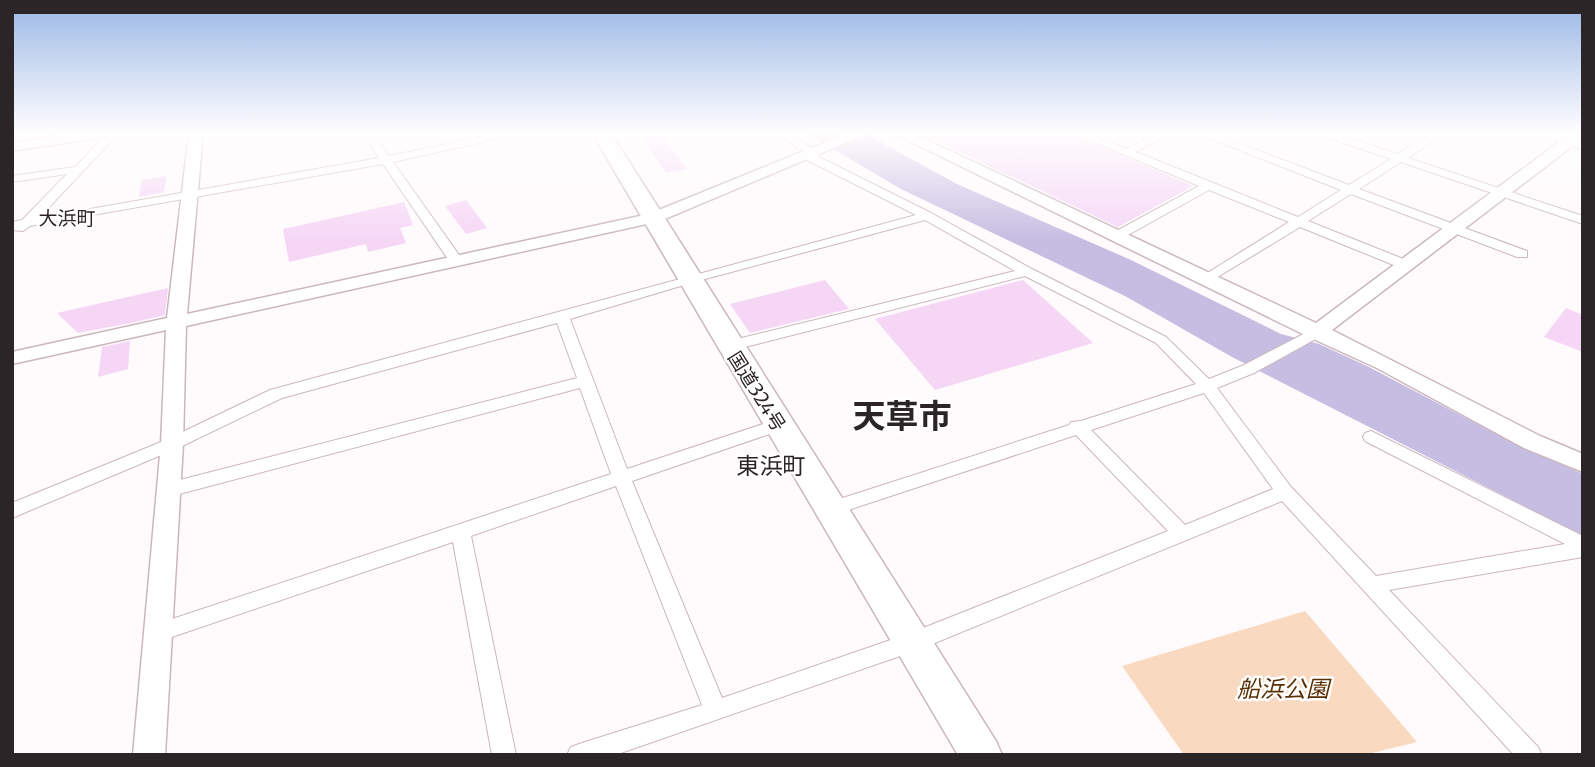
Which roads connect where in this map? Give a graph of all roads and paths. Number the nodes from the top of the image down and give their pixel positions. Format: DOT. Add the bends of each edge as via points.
graph roads {
  1 [pos="193,169"];
  2 [pos="337,169"];
  3 [pos="392,169"];
  4 [pos="623,169"];
  5 [pos="779,169"];
  6 [pos="843,169"];
  7 [pos="973,169"];
  8 [pos="1165,169"];
  9 [pos="1294,169"];
  10 [pos="1383,169"];
  11 [pos="1431,169"];
  12 [pos="1537,169"];
  13 [pos="75,170"];
  14 [pos="12,180"];
  15 [pos="1208,186"];
  16 [pos="1350,190"];
  17 [pos="1502,193"];
  18 [pos="190,195"];
  19 [pos="928,216"];
  20 [pos="654,218"];
  21 [pos="1583,220"];
  22 [pos="1298,222"];
  23 [pos="19,225"];
  24 [pos="1454,229"];
  25 [pos="12,237"];
  26 [pos="1115,237"];
  27 [pos="1522,254"];
  28 [pos="457,262"];
  29 [pos="1406,265"];
  30 [pos="1027,272"];
  31 [pos="689,279"];
  32 [pos="1206,280"];
  33 [pos="562,317"];
  34 [pos="176,324"];
  35 [pos="1312,335"];
  36 [pos="729,346"];
  37 [pos="12,358"];
  38 [pos="586,382"];
  39 [pos="1207,386"];
  40 [pos="778,425"];
  41 [pos="1077,426"];
  42 [pos="1371,437"];
  43 [pos="172,444"];
  44 [pos="1583,464"];
  45 [pos="621,476"];
  46 [pos="168,490"];
  47 [pos="1284,492"];
  48 [pos="830,509"];
  49 [pos="12,511"];
  50 [pos="460,530"];
  51 [pos="1182,534"];
  52 [pos="1583,547"];
  53 [pos="1371,585"];
  54 [pos="157,633"];
  55 [pos="913,642"];
  56 [pos="716,711"];
  57 [pos="149,755"];
  58 [pos="504,755"];
  59 [pos="579,755"];
  60 [pos="981,755"];
  61 [pos="1530,755"];
  1 -- 18 [label="street"];
  2 -- 18 [label="street"];
  3 -- 28 [label="street"];
  4 -- 20 [label="highway, 国道324号"];
  5 -- 20 [label="street"];
  6 -- 19 [label="street"];
  7 -- 26 [label="street"];
  8 -- 15 [label="street"];
  9 -- 16 [label="street"];
  10 -- 16 [label="street"];
  11 -- 17 [label="street"];
  12 -- 17 [label="street"];
  13 -- 14 [label="street"];
  13 -- 23 [label="street"];
  15 -- 22 [label="street"];
  15 -- 26 [label="street"];
  16 -- 22 [label="street"];
  16 -- 24 [label="street"];
  17 -- 21 [label="street"];
  17 -- 24 [label="street"];
  18 -- 23 [label="street"];
  18 -- 34 [label="street"];
  19 -- 30 [label="street"];
  19 -- 31 [label="street"];
  20 -- 28 [label="street"];
  20 -- 31 [label="highway, 国道324号"];
  22 -- 29 [label="street"];
  22 -- 32 [label="street"];
  23 -- 25 [label="street"];
  24 -- 27 [label="street"];
  24 -- 29 [label="street"];
  26 -- 32 [label="street"];
  28 -- 34 [label="street"];
  29 -- 35 [label="street"];
  30 -- 36 [label="street"];
  30 -- 39 [label="street" via="1161,340"];
  31 -- 33 [label="street"];
  31 -- 36 [label="highway, 国道324号"];
  32 -- 35 [label="street"];
  33 -- 38 [label="street"];
  33 -- 43 [label="street" via="276,394"];
  34 -- 37 [label="street"];
  34 -- 43 [label="street"];
  35 -- 39 [label="street"];
  35 -- 44 [label="street" via="1384,363"];
  36 -- 40 [label="highway, 国道324号"];
  38 -- 45 [label="street"];
  38 -- 46 [label="street"];
  39 -- 41 [label="street"];
  39 -- 47 [label="street"];
  40 -- 45 [label="street"];
  40 -- 48 [label="highway, 国道324号"];
  41 -- 48 [label="street"];
  41 -- 51 [label="street"];
  42 -- 52 [label="street"];
  43 -- 46 [label="street"];
  43 -- 49 [label="street"];
  45 -- 50 [label="street"];
  45 -- 56 [label="street"];
  46 -- 54 [label="street"];
  47 -- 51 [label="street"];
  47 -- 53 [label="street"];
  48 -- 55 [label="highway, 国道324号"];
  50 -- 54 [label="street"];
  50 -- 58 [label="street"];
  51 -- 55 [label="street"];
  52 -- 53 [label="street"];
  53 -- 61 [label="street"];
  54 -- 57 [label="street"];
  55 -- 56 [label="street"];
  55 -- 60 [label="highway, 国道324号"];
  56 -- 59 [label="street"];
}
